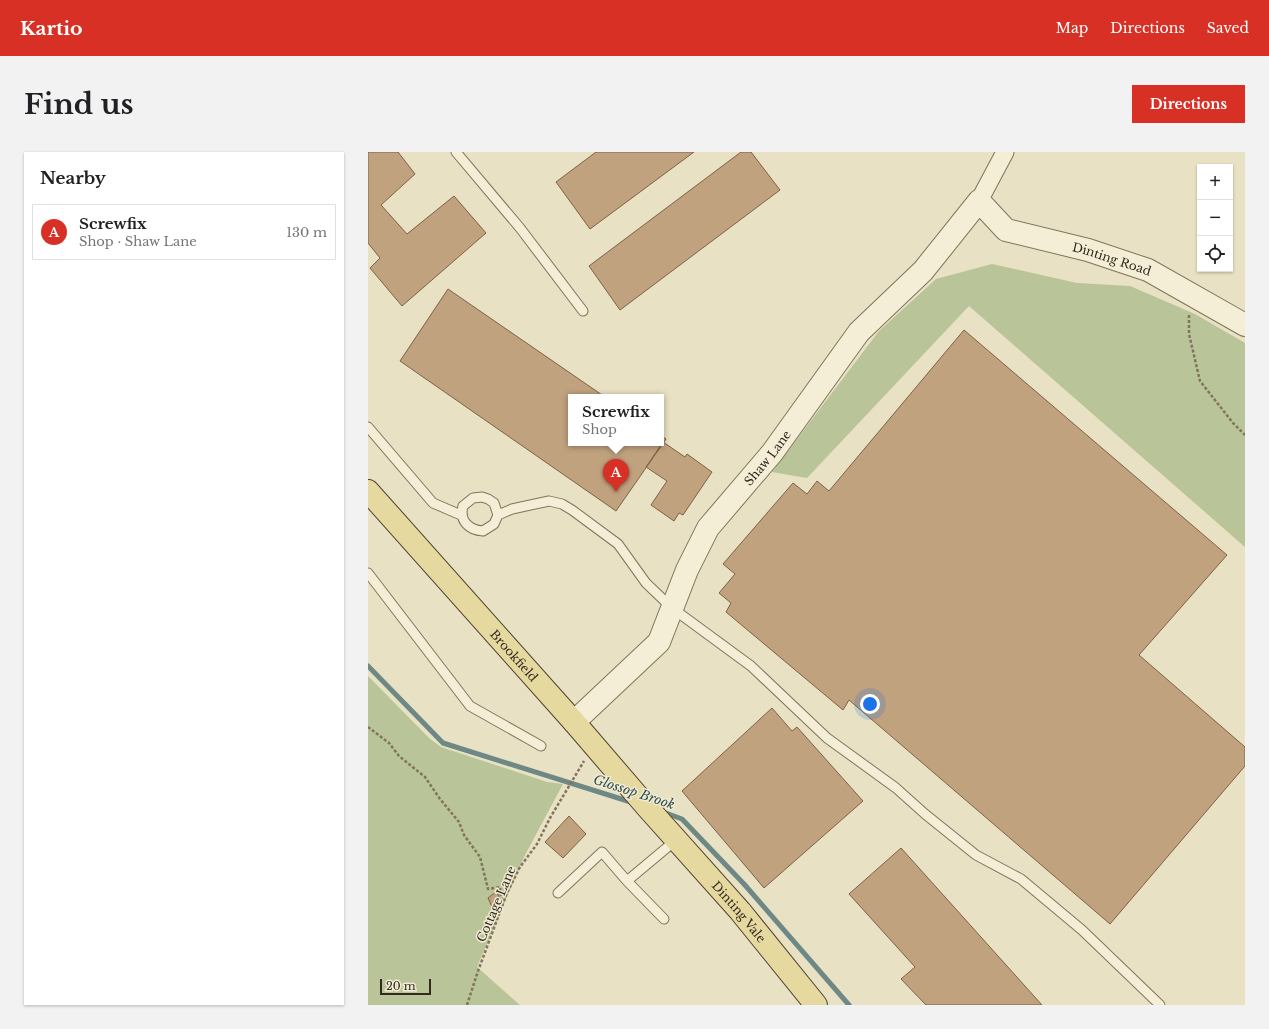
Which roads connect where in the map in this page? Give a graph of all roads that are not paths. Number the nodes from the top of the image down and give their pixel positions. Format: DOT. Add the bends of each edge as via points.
graph roads {
  1 [pos="456,152"];
  2 [pos="1005,152"];
  3 [pos="979,201"];
  4 [pos="583,311"];
  5 [pos="1245,325"];
  6 [pos="368,427"];
  7 [pos="368,491"];
  8 [pos="461,515"];
  9 [pos="498,515"];
  10 [pos="368,572"];
  11 [pos="672,608"];
  12 [pos="574,722"];
  13 [pos="541,746"];
  14 [pos="653,814"];
  15 [pos="676,840"];
  16 [pos="627,881"];
  17 [pos="558,893"];
  18 [pos="664,919"];
  19 [pos="816,1005"];
  20 [pos="1160,1005"];
  1 -- 4 [label="lane" via="520,228"];
  2 -- 3 [label="street"];
  3 -- 5 [label="street, Dinting Road" via="1006,230 1088,250 1148,270"];
  3 -- 11 [label="street, Shaw Lane" via="923,271 859,332 772,453 708,528"];
  6 -- 8 [label="lane" via="433,502"];
  7 -- 12 [label="main road, Brookfield"];
  8 -- 9 [label="lane" via="471,529 483,531 494,524"];
  8 -- 9 [label="lane" via="463,506 473,498 482,497 494,503"];
  9 -- 11 [label="lane" via="512,509 549,501 562,504 618,544 646,583"];
  10 -- 13 [label="lane" via="470,706"];
  11 -- 12 [label="street, Shaw Lane" via="659,642"];
  11 -- 20 [label="lane" via="751,666 827,738 896,788 976,855 1021,880 1082,930"];
  12 -- 14 [label="main road, Brookfield"];
  14 -- 15 [label="main road, Dinting Vale"];
  15 -- 16 [label="lane"];
  15 -- 19 [label="main road, Dinting Vale" via="740,911"];
  16 -- 17 [label="lane" via="602,852"];
  16 -- 18 [label="lane"];
}
